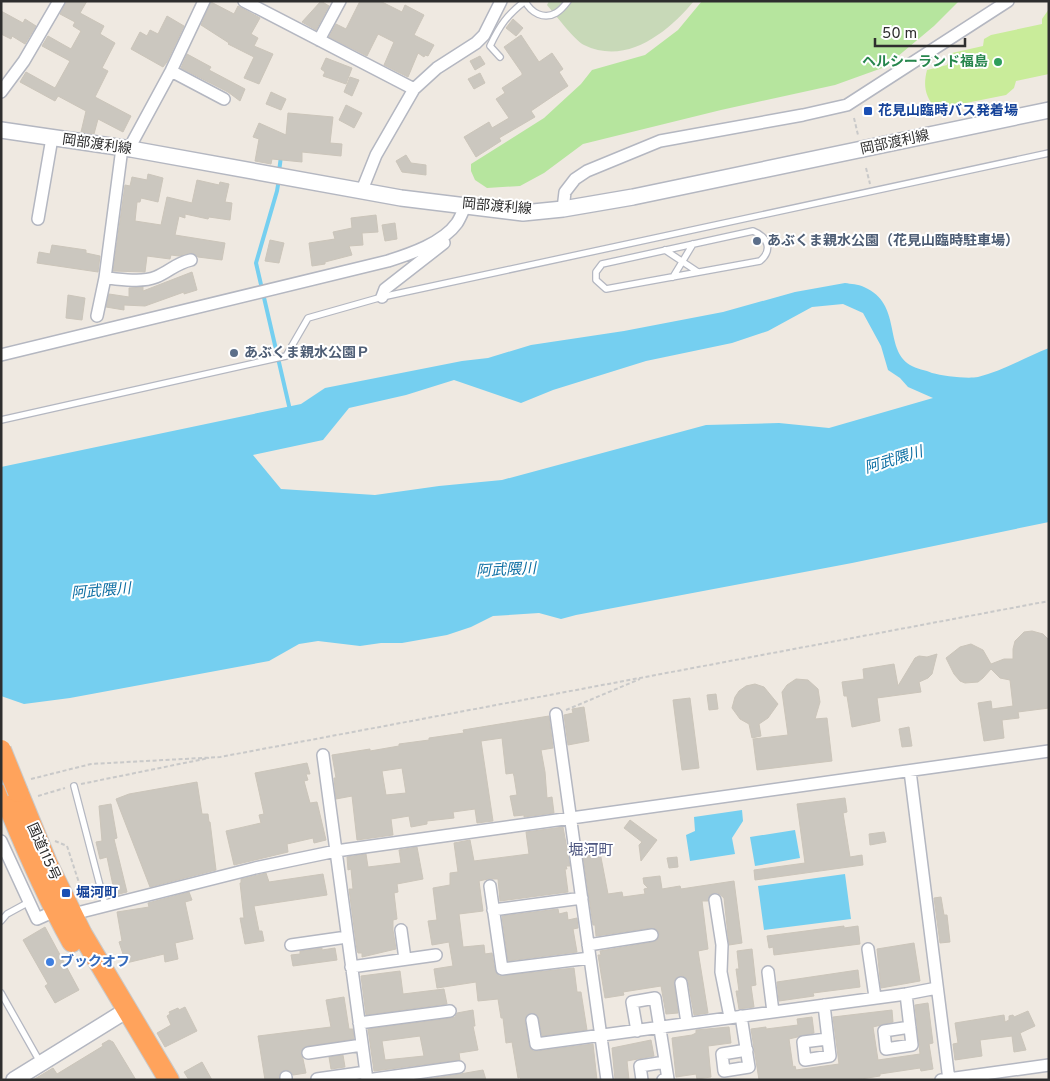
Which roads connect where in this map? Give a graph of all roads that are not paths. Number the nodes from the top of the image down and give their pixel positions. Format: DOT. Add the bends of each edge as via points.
graph roads {
  1 [pos="59,1"];
  2 [pos="204,1"];
  3 [pos="244,1"];
  4 [pos="340,1"];
  5 [pos="501,1"];
  6 [pos="525,1"];
  7 [pos="568,1"];
  8 [pos="1008,1"];
  9 [pos="320,40"];
  10 [pos="500,57"];
  11 [pos="171,70"];
  12 [pos="414,90"];
  13 [pos="1,92"];
  14 [pos="224,99"];
  15 [pos="1049,110"];
  16 [pos="1,130"];
  17 [pos="52,138"];
  18 [pos="126,149"];
  19 [pos="1049,153"];
  20 [pos="362,190"];
  21 [pos="466,205"];
  22 [pos="563,209"];
  23 [pos="38,220"];
  24 [pos="457,224"];
  25 [pos="693,244"];
  26 [pos="665,250"];
  27 [pos="191,260"];
  28 [pos="682,262"];
  29 [pos="698,272"];
  30 [pos="673,277"];
  31 [pos="105,278"];
  32 [pos="382,297"];
  33 [pos="97,316"];
  34 [pos="1,354"];
  35 [pos="1,420"];
  36 [pos="556,714"];
  37 [pos="1,750"];
  38 [pos="1049,751"];
  39 [pos="323,755"];
  40 [pos="910,771"];
  41 [pos="74,786"];
  42 [pos="15,791"];
  43 [pos="572,817"];
  44 [pos="1,841"];
  45 [pos="336,851"];
  46 [pos="490,886"];
  47 [pos="582,898"];
  48 [pos="715,900"];
  49 [pos="29,902"];
  50 [pos="105,905"];
  51 [pos="493,910"];
  52 [pos="72,912"];
  53 [pos="1,921"];
  54 [pos="401,930"];
  55 [pos="652,935"];
  56 [pos="347,937"];
  57 [pos="290,945"];
  58 [pos="588,945"];
  59 [pos="868,949"];
  60 [pos="436,955"];
  61 [pos="590,958"];
  62 [pos="405,960"];
  63 [pos="351,967"];
  64 [pos="768,972"];
  65 [pos="681,984"];
  66 [pos="938,988"];
  67 [pos="1,993"];
  68 [pos="906,994"];
  69 [pos="876,997"];
  70 [pos="824,1005"];
  71 [pos="450,1011"];
  72 [pos="774,1012"];
  73 [pos="122,1014"];
  74 [pos="735,1017"];
  75 [pos="532,1020"];
  76 [pos="359,1023"];
  77 [pos="687,1023"];
  78 [pos="910,1027"];
  79 [pos="660,1028"];
  80 [pos="637,1030"];
  81 [pos="600,1036"];
  82 [pos="827,1039"];
  83 [pos="362,1045"];
  84 [pos="747,1050"];
  85 [pos="308,1053"];
  86 [pos="665,1062"];
  87 [pos="42,1063"];
  88 [pos="1049,1065"];
  89 [pos="459,1067"];
  90 [pos="367,1077"];
  91 [pos="317,1079"];
  92 [pos="946,1079"];
  93 [pos="14,1080"];
  94 [pos="153,1080"];
  95 [pos="168,1080"];
  96 [pos="607,1080"];
  97 [pos="642,1080"];
  98 [pos="662,1080"];
  1 -- 13 [label="street" via="24,61"];
  2 -- 11 [label="street"];
  3 -- 9 [label="street"];
  4 -- 9 [label="street"];
  5 -- 12 [label="street" via="484,35 437,68"];
  6 -- 7 [label="lane" via="528,8 537,14 550,16"];
  6 -- 10 [label="lane" via="510,12 490,46"];
  8 -- 22 [label="street" via="847,105 660,141 587,170 565,192"];
  9 -- 12 [label="street"];
  11 -- 14 [label="street"];
  11 -- 18 [label="street"];
  12 -- 20 [label="street" via="376,154"];
  15 -- 22 [label="main road, 岡部渡利線" via="633,198"];
  16 -- 17 [label="main road, 岡部渡利線"];
  17 -- 18 [label="main road, 岡部渡利線"];
  17 -- 23 [label="street"];
  18 -- 20 [label="main road, 岡部渡利線"];
  18 -- 31 [label="street"];
  19 -- 32 [label="lane"];
  20 -- 21 [label="main road, 岡部渡利線"];
  21 -- 22 [label="main road, 岡部渡利線" via="523,212"];
  21 -- 24 [label="street"];
  24 -- 32 [label="street" via="450,237 385,289"];
  24 -- 34 [label="street" via="438,240 388,261"];
  25 -- 26 [label="lane"];
  25 -- 28 [label="lane"];
  25 -- 29 [label="lane" via="753,231 765,238 768,246 760,261"];
  26 -- 28 [label="lane"];
  26 -- 30 [label="lane" via="602,264 596,272 596,280 606,289"];
  27 -- 31 [label="street" via="180,262 151,278"];
  28 -- 29 [label="lane"];
  28 -- 30 [label="lane"];
  29 -- 30 [label="lane"];
  31 -- 33 [label="street"];
  32 -- 35 [label="lane" via="308,318 286,356"];
  36 -- 43 [label="street"];
  37 -- 42 [label="highway, 国道115号, bridge"];
  38 -- 40 [label="street"];
  39 -- 45 [label="street"];
  40 -- 43 [label="street"];
  40 -- 66 [label="street"];
  41 -- 50 [label="lane"];
  42 -- 52 [label="highway, 国道115号" via="20,836"];
  43 -- 45 [label="street"];
  43 -- 47 [label="street"];
  44 -- 49 [label="street"];
  45 -- 50 [label="street"];
  45 -- 56 [label="street"];
  46 -- 51 [label="street"];
  47 -- 51 [label="street"];
  47 -- 58 [label="street"];
  48 -- 74 [label="street" via="722,945 722,972"];
  49 -- 52 [label="street" via="37,919"];
  49 -- 53 [label="lane"];
  50 -- 52 [label="street"];
  51 -- 61 [label="street" via="502,969"];
  52 -- 73 [label="highway, 国道115号"];
  54 -- 62 [label="street"];
  55 -- 58 [label="street"];
  56 -- 57 [label="street"];
  56 -- 63 [label="street"];
  58 -- 61 [label="street"];
  59 -- 69 [label="street"];
  60 -- 62 [label="street"];
  61 -- 81 [label="street"];
  62 -- 63 [label="street"];
  63 -- 76 [label="street"];
  64 -- 72 [label="street"];
  65 -- 77 [label="street"];
  66 -- 68 [label="street"];
  66 -- 92 [label="street"];
  67 -- 87 [label="lane"];
  68 -- 69 [label="street"];
  68 -- 78 [label="street"];
  69 -- 70 [label="street"];
  70 -- 72 [label="street"];
  70 -- 82 [label="street"];
  71 -- 76 [label="street"];
  72 -- 74 [label="street"];
  73 -- 87 [label="main road"];
  73 -- 94 [label="highway, 国道115号"];
  73 -- 95 [label="highway, 国道115号"];
  74 -- 77 [label="street"];
  74 -- 84 [label="street"];
  75 -- 81 [label="street" via="536,1044"];
  76 -- 83 [label="street"];
  77 -- 79 [label="street"];
  79 -- 80 [label="street"];
  79 -- 80 [label="street" via="655,998 632,1002"];
  79 -- 86 [label="street"];
  80 -- 81 [label="street"];
  81 -- 96 [label="street"];
  83 -- 85 [label="street"];
  83 -- 90 [label="street"];
  86 -- 97 [label="street" via="640,1066"];
  86 -- 98 [label="street" via="668,1079"];
  87 -- 93 [label="main road"];
  88 -- 92 [label="street"];
  89 -- 90 [label="street"];
  90 -- 91 [label="street"];
}
